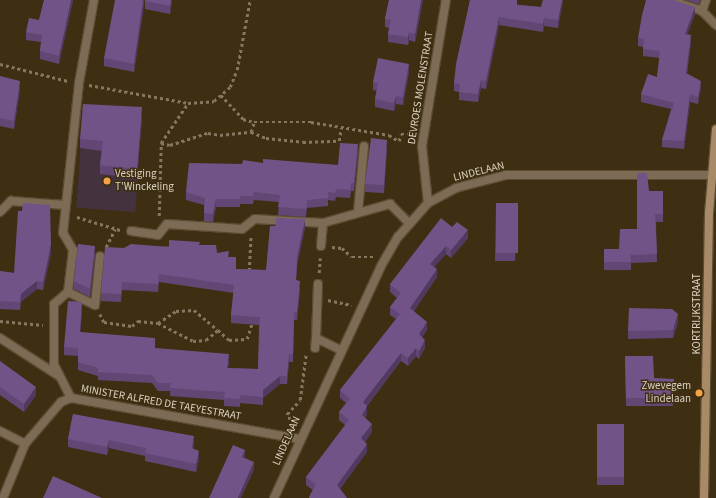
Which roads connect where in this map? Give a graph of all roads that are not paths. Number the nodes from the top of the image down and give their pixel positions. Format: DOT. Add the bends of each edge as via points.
graph roads {
  1 [pos="94,0"];
  2 [pos="446,0"];
  3 [pos="669,0"];
  4 [pos="706,0"];
  5 [pos="702,11"];
  6 [pos="716,26"];
  7 [pos="716,130"];
  8 [pos="364,146"];
  9 [pos="712,175"];
  10 [pos="428,203"];
  11 [pos="65,205"];
  12 [pos="0,212"];
  13 [pos="358,212"];
  14 [pos="323,224"];
  15 [pos="410,224"];
  16 [pos="131,231"];
  17 [pos="321,246"];
  18 [pos="100,256"];
  19 [pos="318,284"];
  20 [pos="68,292"];
  21 [pos="0,338"];
  22 [pos="316,338"];
  23 [pos="315,348"];
  24 [pos="341,350"];
  25 [pos="59,376"];
  26 [pos="71,398"];
  27 [pos="0,431"];
  28 [pos="299,440"];
  29 [pos="25,444"];
  30 [pos="3,498"];
  31 [pos="274,498"];
  32 [pos="704,498"];
  1 -- 11 [label="street" via="79,83"];
  2 -- 10 [label="street, DEVROES MOLENSTRAAT" via="424,135"];
  3 -- 5 [label="street"];
  4 -- 5 [label="street"];
  5 -- 6 [label="street"];
  7 -- 9 [label="main road, KORTRIJKSTRAAT"];
  8 -- 13 [label="street"];
  9 -- 10 [label="street, LINDELAAN" via="506,174 456,188"];
  9 -- 32 [label="main road, KORTRIJKSTRAAT"];
  10 -- 15 [label="street, LINDELAAN"];
  11 -- 12 [label="street" via="11,201"];
  11 -- 20 [label="street" via="63,233 73,250"];
  13 -- 14 [label="street"];
  13 -- 15 [label="street" via="390,204"];
  14 -- 16 [label="street" via="255,219 242,229 167,224 158,235"];
  14 -- 17 [label="street"];
  15 -- 24 [label="street, LINDELAAN" via="386,258"];
  18 -- 20 [label="street" via="96,305"];
  19 -- 22 [label="street"];
  20 -- 25 [label="street" via="54,304 54,364"];
  21 -- 25 [label="street"];
  22 -- 23 [label="street"];
  22 -- 24 [label="street"];
  24 -- 28 [label="street, LINDELAAN"];
  25 -- 26 [label="street"];
  26 -- 28 [label="street, MINISTER ALFRED DE TAEYESTRAAT"];
  26 -- 29 [label="street, MINISTER ALFRED DE TAEYESTRAAT" via="61,402"];
  27 -- 29 [label="street"];
  28 -- 31 [label="street, LINDELAAN"];
  29 -- 30 [label="street, MINISTER ALFRED DE TAEYESTRAAT"];
}
